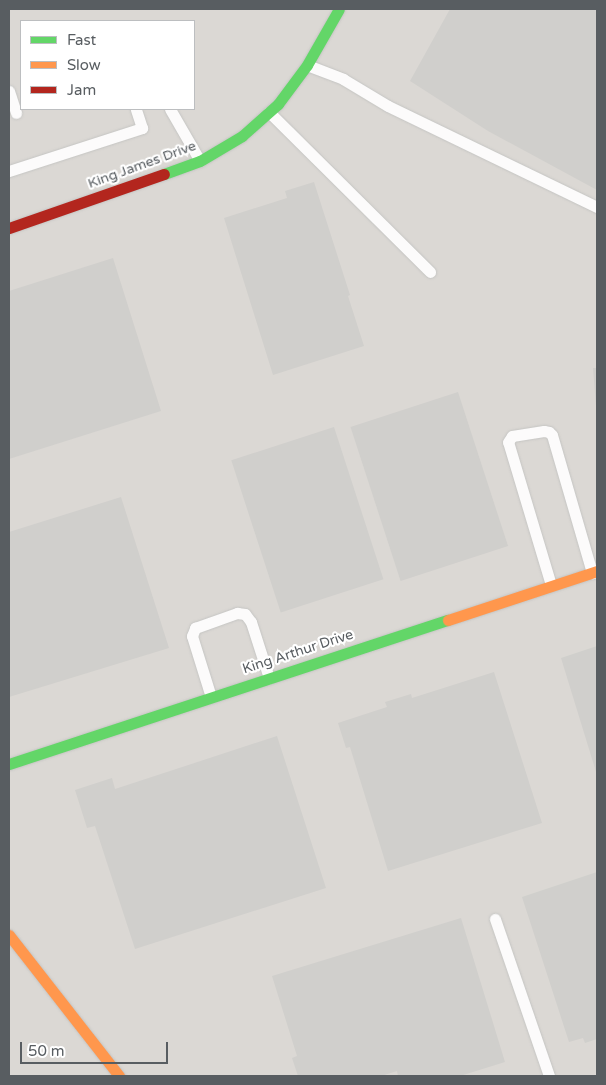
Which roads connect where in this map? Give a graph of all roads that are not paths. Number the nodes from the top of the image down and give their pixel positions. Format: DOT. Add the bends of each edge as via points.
graph roads {
  1 [pos="339,9"];
  2 [pos="307,65"];
  3 [pos="9,91"];
  4 [pos="24,110"];
  5 [pos="136,110"];
  6 [pos="171,110"];
  7 [pos="268,112"];
  8 [pos="12,114"];
  9 [pos="200,162"];
  10 [pos="9,171"];
  11 [pos="597,207"];
  12 [pos="9,228"];
  13 [pos="430,272"];
  14 [pos="595,572"];
  15 [pos="551,585"];
  16 [pos="269,678"];
  17 [pos="211,697"];
  18 [pos="9,764"];
  19 [pos="495,919"];
  20 [pos="9,935"];
  21 [pos="119,1076"];
  22 [pos="550,1076"];
  1 -- 2 [label="street, King James Drive"];
  2 -- 7 [label="street, King James Drive" via="278,104"];
  2 -- 11 [label="lane" via="343,79 388,106"];
  3 -- 8 [label="lane"];
  4 -- 8 [label="lane"];
  5 -- 10 [label="lane" via="142,128"];
  6 -- 9 [label="lane"];
  7 -- 9 [label="street, King James Drive" via="242,136"];
  7 -- 13 [label="lane"];
  9 -- 12 [label="street, King James Drive"];
  14 -- 15 [label="street, King Arthur Drive"];
  14 -- 15 [label="lane" via="552,435 544,431 512,436 508,442"];
  15 -- 16 [label="street, King Arthur Drive"];
  16 -- 17 [label="street, King Arthur Drive"];
  16 -- 17 [label="lane" via="251,622 245,614 237,613 196,628 192,636"];
  17 -- 18 [label="street, King Arthur Drive"];
  19 -- 22 [label="lane"];
  20 -- 21 [label="street"];
}
